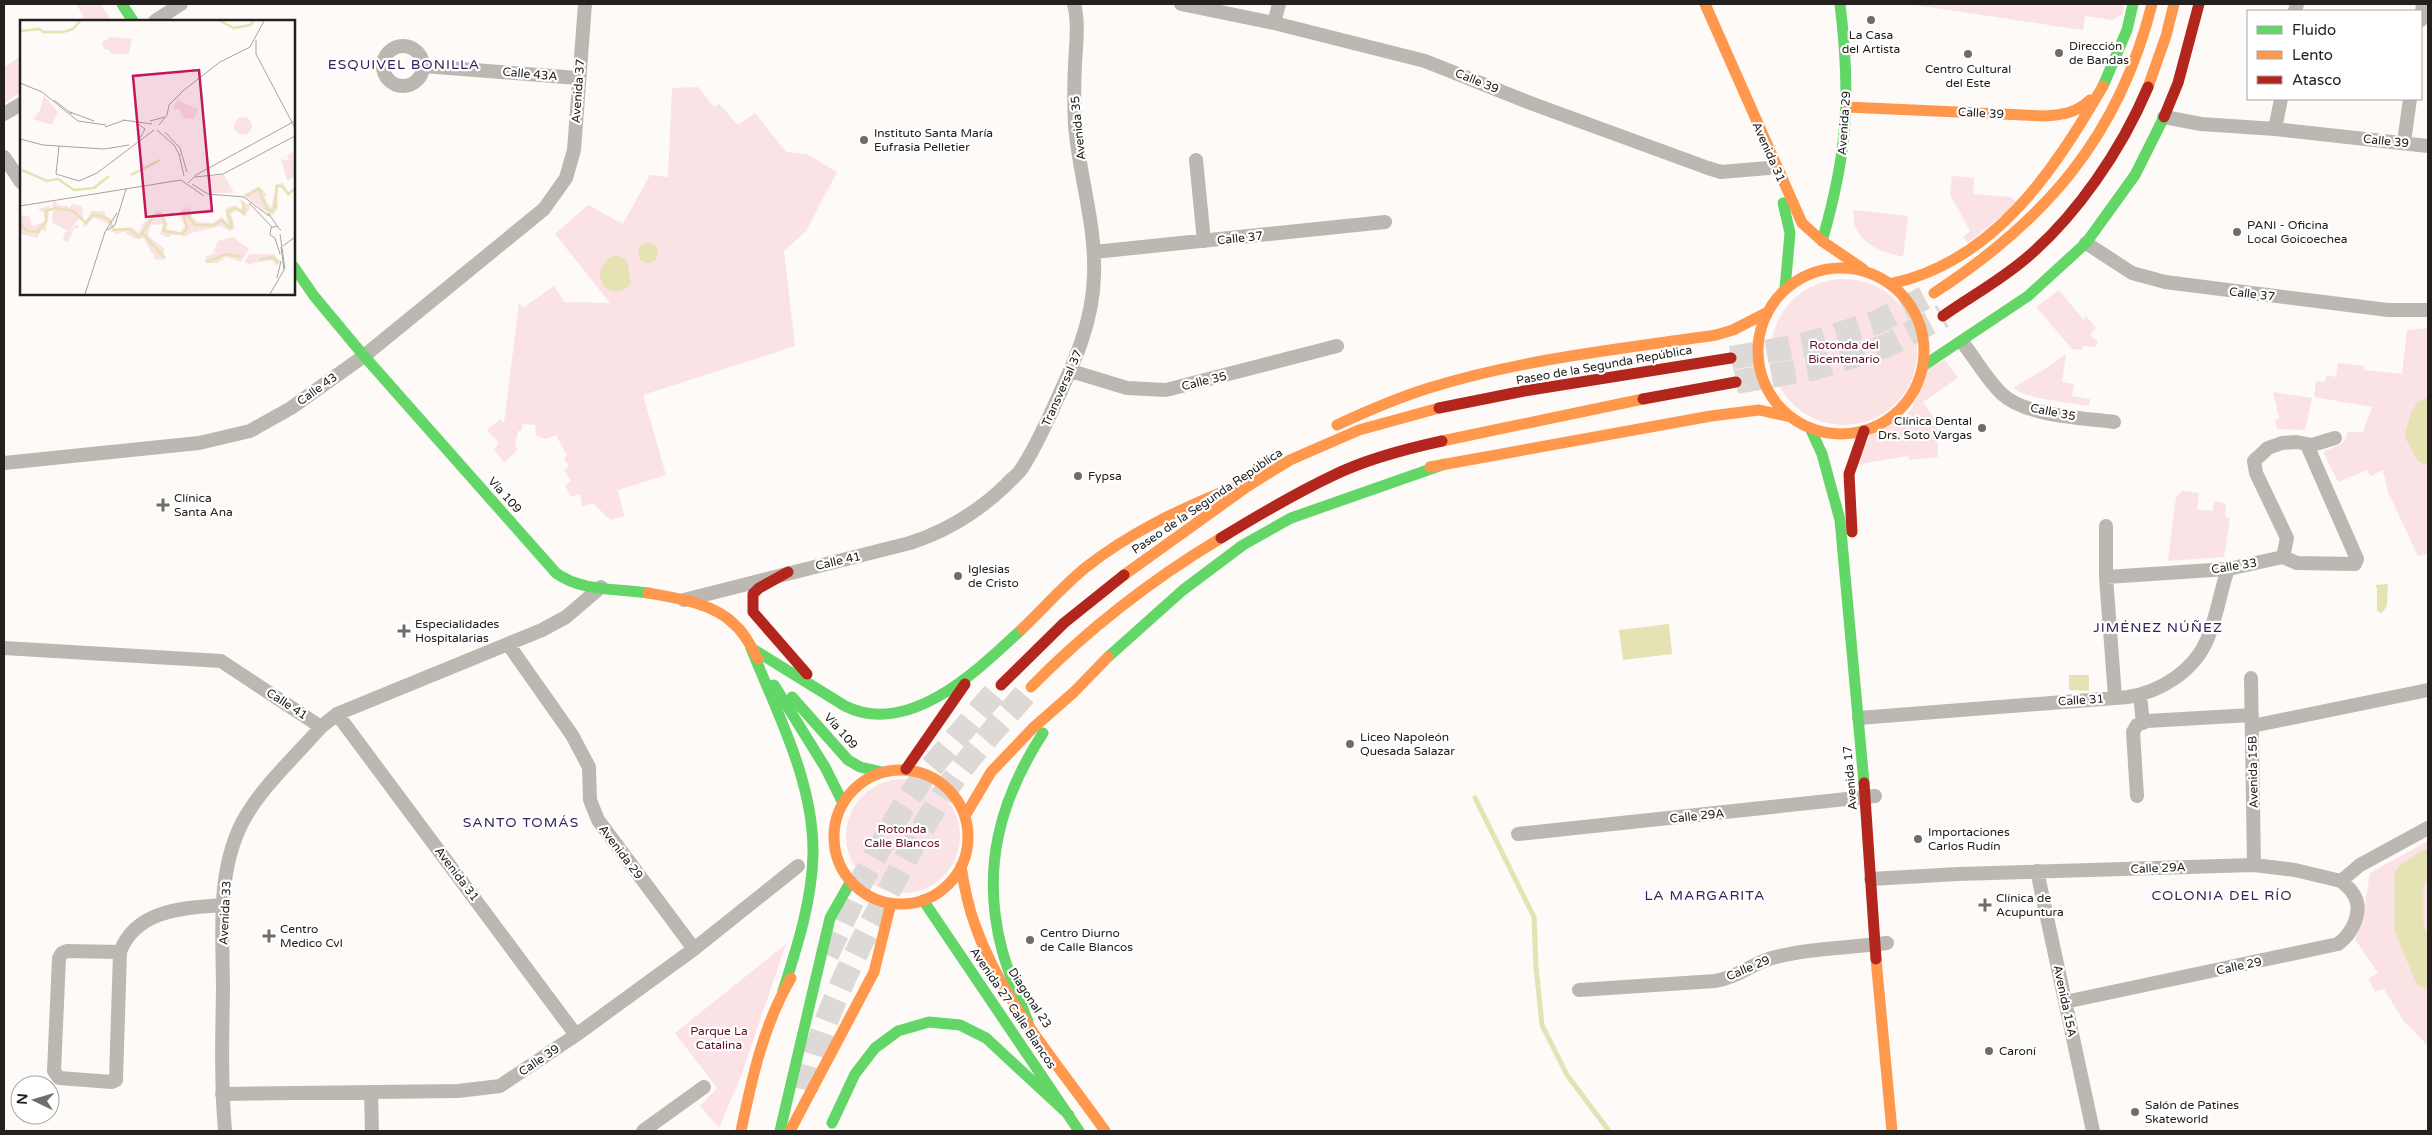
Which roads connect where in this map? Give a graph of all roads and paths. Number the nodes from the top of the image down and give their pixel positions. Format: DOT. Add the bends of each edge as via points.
graph roads {
  1 [pos="122,4"];
  2 [pos="181,4"];
  3 [pos="585,4"];
  4 [pos="1074,4"];
  5 [pos="1181,4"];
  6 [pos="1279,4"];
  7 [pos="1693,4"];
  8 [pos="1705,4"];
  9 [pos="1840,4"];
  10 [pos="2133,4"];
  11 [pos="2152,4"];
  12 [pos="2174,4"];
  13 [pos="2199,4"];
  14 [pos="132,20"];
  15 [pos="157,20"];
  16 [pos="1274,23"];
  17 [pos="423,66"];
  18 [pos="578,78"];
  19 [pos="2103,86"];
  20 [pos="2281,100"];
  21 [pos="2410,100"];
  22 [pos="20,105"];
  23 [pos="1847,107"];
  24 [pos="4,114"];
  25 [pos="2164,117"];
  26 [pos="2275,129"];
  27 [pos="2404,142"];
  28 [pos="2428,146"];
  29 [pos="4,157"];
  30 [pos="1196,160"];
  31 [pos="1768,168"];
  32 [pos="566,178"];
  33 [pos="20,181"];
  34 [pos="1385,222"];
  35 [pos="1822,241"];
  36 [pos="1204,242"];
  37 [pos="2086,243"];
  38 [pos="1094,252"];
  39 [pos="295,269"];
  40 [pos="1868,272"];
  41 [pos="1890,284"];
  42 [pos="1785,289"];
  43 [pos="1934,293"];
  44 [pos="2428,310"];
  45 [pos="1768,312"];
  46 [pos="1943,316"];
  47 [pos="1962,342"];
  48 [pos="1337,346"];
  49 [pos="364,356"];
  50 [pos="1731,358"];
  51 [pos="1923,366"];
  52 [pos="1071,371"];
  53 [pos="1736,382"];
  54 [pos="1791,417"];
  55 [pos="2114,422"];
  56 [pos="1810,428"];
  57 [pos="1864,431"];
  58 [pos="2335,438"];
  59 [pos="2307,445"];
  60 [pos="1290,460"];
  61 [pos="4,463"];
  62 [pos="1445,464"];
  63 [pos="1266,475"];
  64 [pos="985,503"];
  65 [pos="1267,510"];
  66 [pos="2106,526"];
  67 [pos="2283,557"];
  68 [pos="2228,569"];
  69 [pos="788,572"];
  70 [pos="2106,577"];
  71 [pos="601,587"];
  72 [pos="683,600"];
  73 [pos="508,644"];
  74 [pos="4,648"];
  75 [pos="751,648"];
  76 [pos="974,672"];
  77 [pos="2252,678"];
  78 [pos="1001,685"];
  79 [pos="1031,687"];
  80 [pos="821,690"];
  81 [pos="2428,690"];
  82 [pos="1074,692"];
  83 [pos="2140,695"];
  84 [pos="2116,697"];
  85 [pos="337,714"];
  86 [pos="1864,717"];
  87 [pos="2252,720"];
  88 [pos="2143,723"];
  89 [pos="321,727"];
  90 [pos="906,769"];
  91 [pos="882,772"];
  92 [pos="1870,796"];
  93 [pos="2137,796"];
  94 [pos="843,803"];
  95 [pos="965,816"];
  96 [pos="2428,828"];
  97 [pos="1518,834"];
  98 [pos="2254,865"];
  99 [pos="798,866"];
  100 [pos="961,866"];
  101 [pos="2037,872"];
  102 [pos="1876,879"];
  103 [pos="850,881"];
  104 [pos="2341,881"];
  105 [pos="923,900"];
  106 [pos="891,903"];
  107 [pos="223,905"];
  108 [pos="830,918"];
  109 [pos="1883,946"];
  110 [pos="694,949"];
  111 [pos="120,952"];
  112 [pos="874,972"];
  113 [pos="1890,978"];
  114 [pos="1579,990"];
  115 [pos="783,991"];
  116 [pos="2066,1002"];
  117 [pos="1028,1022"];
  118 [pos="576,1035"];
  119 [pos="854,1036"];
  120 [pos="844,1072"];
  121 [pos="704,1087"];
  122 [pos="370,1093"];
  123 [pos="222,1094"];
  124 [pos="1069,1115"];
  125 [pos="831,1127"];
  126 [pos="226,1131"];
  127 [pos="372,1131"];
  128 [pos="643,1131"];
  129 [pos="740,1131"];
  130 [pos="780,1131"];
  131 [pos="790,1131"];
  132 [pos="1079,1131"];
  133 [pos="1105,1131"];
  134 [pos="1892,1131"];
  135 [pos="1902,1131"];
  136 [pos="2093,1131"];
  1 -- 14 [label="main road"];
  2 -- 15 [label="street"];
  3 -- 18 [label="street, Avenida 37"];
  4 -- 38 [label="street, Avenida 35" via="1077,26 1076,140"];
  5 -- 16 [label="street, Calle 39"];
  6 -- 16 [label="street"];
  7 -- 31 [label="main road, Avenida 31"];
  8 -- 35 [label="main road, Avenida 31" via="1796,213"];
  9 -- 23 [label="main road, Avenida 29"];
  10 -- 19 [label="main road" via="2127,30"];
  11 -- 43 [label="main road" via="2128,76 2077,163 2046,203 2013,235"];
  12 -- 46 [label="main road" via="2168,33 2151,80 2130,125 2081,201 2025,259"];
  13 -- 25 [label="main road" via="2178,83"];
  16 -- 31 [label="street, Calle 39" via="1424,61 1721,172"];
  17 -- 18 [label="street, Calle 43A"];
  18 -- 32 [label="street, Avenida 37" via="574,150"];
  19 -- 23 [label="main road, Calle 39" via="2084,107 2070,115"];
  19 -- 41 [label="main road" via="2039,186 1999,225 1948,264 1916,278"];
  20 -- 26 [label="street"];
  21 -- 27 [label="street"];
  22 -- 24 [label="street"];
  23 -- 35 [label="main road, Avenida 29" via="1841,162"];
  25 -- 26 [label="street, Calle 39" via="2201,124"];
  25 -- 37 [label="main road" via="2135,175"];
  26 -- 27 [label="street, Calle 39"];
  27 -- 28 [label="street, Calle 39"];
  29 -- 33 [label="street"];
  30 -- 36 [label="street"];
  31 -- 42 [label="main road, Avenida 31" via="1781,197 1790,233"];
  32 -- 49 [label="street, Calle 43" via="544,209"];
  34 -- 36 [label="street, Calle 37"];
  35 -- 40 [label="main road, Avenida 31"];
  36 -- 38 [label="street, Calle 37"];
  37 -- 44 [label="street, Calle 37" via="2132,272 2165,282 2388,310"];
  37 -- 47 [label="main road" via="2028,296"];
  38 -- 52 [label="street, Transversal 37" via="1090,314"];
  39 -- 49 [label="main road, Vía 109"];
  40 -- 41 [label="main road"];
  40 -- 42 [label="main road" via="1826,269"];
  41 -- 51 [label="main road" via="1917,316 1922,332"];
  42 -- 45 [label="main road"];
  45 -- 54 [label="main road" via="1760,340 1761,368 1772,395"];
  45 -- 60 [label="main road" via="1716,335 1512,366 1420,392 1338,424"];
  47 -- 51 [label="main road"];
  47 -- 55 [label="street, Calle 35" via="2001,393 2017,404 2046,412"];
  48 -- 52 [label="street, Calle 35" via="1166,390 1128,388"];
  49 -- 61 [label="street, Calle 43" via="268,422 228,437 198,443"];
  49 -- 71 [label="main road, Vía 109" via="556,573 574,584"];
  50 -- 60 [label="main road, Paseo de la Segunda República" via="1482,400 1401,418 1348,435"];
  51 -- 57 [label="main road" via="1916,388 1903,407 1885,422"];
  52 -- 64 [label="street, Transversal 37" via="1019,473"];
  53 -- 65 [label="main road" via="1613,404 1416,447 1333,475"];
  54 -- 56 [label="main road"];
  54 -- 62 [label="main road" via="1759,410 1711,416"];
  56 -- 57 [label="main road" via="1837,434"];
  56 -- 86 [label="main road, Avenida 17" via="1822,454 1840,520"];
  57 -- 86 [label="main road, Avenida 17" via="1849,474 1848,487"];
  58 -- 59 [label="street"];
  59 -- 67 [label="street" via="2282,443 2268,448 2254,461 2256,473 2287,538"];
  59 -- 67 [label="street, Calle 33" via="2358,559 2355,564 2297,563"];
  60 -- 63 [label="main road, Paseo de la Segunda República"];
  62 -- 65 [label="main road" via="1376,478"];
  62 -- 82 [label="main road" via="1291,518 1243,545 1183,590 1117,647"];
  63 -- 76 [label="main road" via="1197,501 1087,566"];
  63 -- 78 [label="main road, Paseo de la Segunda República" via="1114,581 1058,628"];
  64 -- 69 [label="street, Calle 41" via="936,535"];
  65 -- 79 [label="main road" via="1136,593 1093,628"];
  66 -- 70 [label="street"];
  67 -- 68 [label="street, Calle 33"];
  68 -- 70 [label="street, Calle 33"];
  68 -- 83 [label="street, Calle 31" via="2212,628 2202,651 2174,678"];
  69 -- 72 [label="street, Calle 41"];
  69 -- 80 [label="main road" via="753,594 753,612"];
  70 -- 84 [label="street"];
  71 -- 72 [label="main road, Vía 109"];
  71 -- 73 [label="street, Calle 41" via="566,617"];
  72 -- 75 [label="main road, Vía 109" via="729,619"];
  73 -- 85 [label="street, Calle 41"];
  73 -- 110 [label="street, Avenida 29" via="572,735 589,767 590,800 598,820"];
  74 -- 89 [label="street, Calle 41" via="220,661"];
  75 -- 80 [label="main road"];
  75 -- 91 [label="main road, Vía 109" via="848,760 860,767"];
  75 -- 94 [label="main road, Vía 109" via="825,767"];
  75 -- 115 [label="main road" via="801,776 812,837 810,882 802,930"];
  76 -- 80 [label="main road" via="930,701 890,714 860,712 842,705"];
  76 -- 90 [label="main road"];
  77 -- 87 [label="street, Avenida 15B"];
  81 -- 87 [label="street"];
  82 -- 95 [label="main road" via="1033,728 991,772"];
  82 -- 117 [label="main road" via="1022,767 1007,800 996,841 992,879 995,914 1002,950"];
  83 -- 84 [label="street, Calle 31"];
  83 -- 88 [label="street"];
  84 -- 86 [label="street, Calle 31"];
  85 -- 89 [label="street, Calle 41"];
  85 -- 118 [label="street, Avenida 31"];
  86 -- 92 [label="main road, Avenida 17"];
  87 -- 88 [label="street"];
  87 -- 98 [label="street, Avenida 15B"];
  88 -- 93 [label="street" via="2137,725 2133,732"];
  89 -- 107 [label="street, Avenida 33" via="266,789 242,822 229,857"];
  90 -- 91 [label="main road"];
  90 -- 95 [label="main road" via="931,776 943,784 956,798"];
  91 -- 94 [label="main road" via="859,784"];
  92 -- 97 [label="street, Calle 29A"];
  92 -- 102 [label="main road, Avenida 17"];
  94 -- 103 [label="main road" via="835,825 835,849"];
  95 -- 100 [label="main road" via="968,841"];
  96 -- 104 [label="street" via="2360,865"];
  98 -- 101 [label="street, Calle 29A"];
  98 -- 104 [label="street, Calle 29A"];
  99 -- 110 [label="street, Calle 39"];
  100 -- 105 [label="main road" via="945,887"];
  100 -- 117 [label="main road, Diagonal 23" via="968,904 979,937"];
  101 -- 102 [label="street, Calle 29A"];
  101 -- 116 [label="street, Avenida 15A"];
  102 -- 109 [label="main road, Avenida 17"];
  103 -- 106 [label="main road" via="869,896"];
  103 -- 108 [label="main road"];
  104 -- 116 [label="street, Calle 29" via="2353,892 2357,905 2349,936 2338,944"];
  105 -- 106 [label="main road"];
  105 -- 124 [label="main road, Avenida 27 Calle Blancos"];
  106 -- 112 [label="main road"];
  107 -- 111 [label="street" via="167,911 130,933"];
  107 -- 123 [label="street, Avenida 33"];
  108 -- 115 [label="main road"];
  108 -- 130 [label="main road"];
  109 -- 114 [label="street, Calle 29" via="1787,954 1769,959 1732,978 1715,981"];
  109 -- 134 [label="main road, Avenida 17"];
  110 -- 118 [label="street, Calle 39"];
  111 -- 111 [label="street" via="116,1080 60,1078 54,1071 59,958 67,951"];
  112 -- 119 [label="main road"];
  112 -- 131 [label="main road"];
  113 -- 135 [label="main road"];
  115 -- 129 [label="main road" via="768,1029"];
  116 -- 136 [label="street, Avenida 15A"];
  117 -- 133 [label="main road, Diagonal 23"];
  118 -- 122 [label="street, Calle 39" via="500,1086 458,1091"];
  120 -- 125 [label="main road"];
  121 -- 128 [label="street"];
  122 -- 123 [label="street, Calle 39"];
  122 -- 127 [label="street"];
  123 -- 126 [label="street, Avenida 33"];
  124 -- 125 [label="main road" via="992,1042 973,1029 948,1022 926,1022 900,1030 876,1046 864,1060"];
  124 -- 132 [label="main road, Avenida 27 Calle Blancos"];
}
